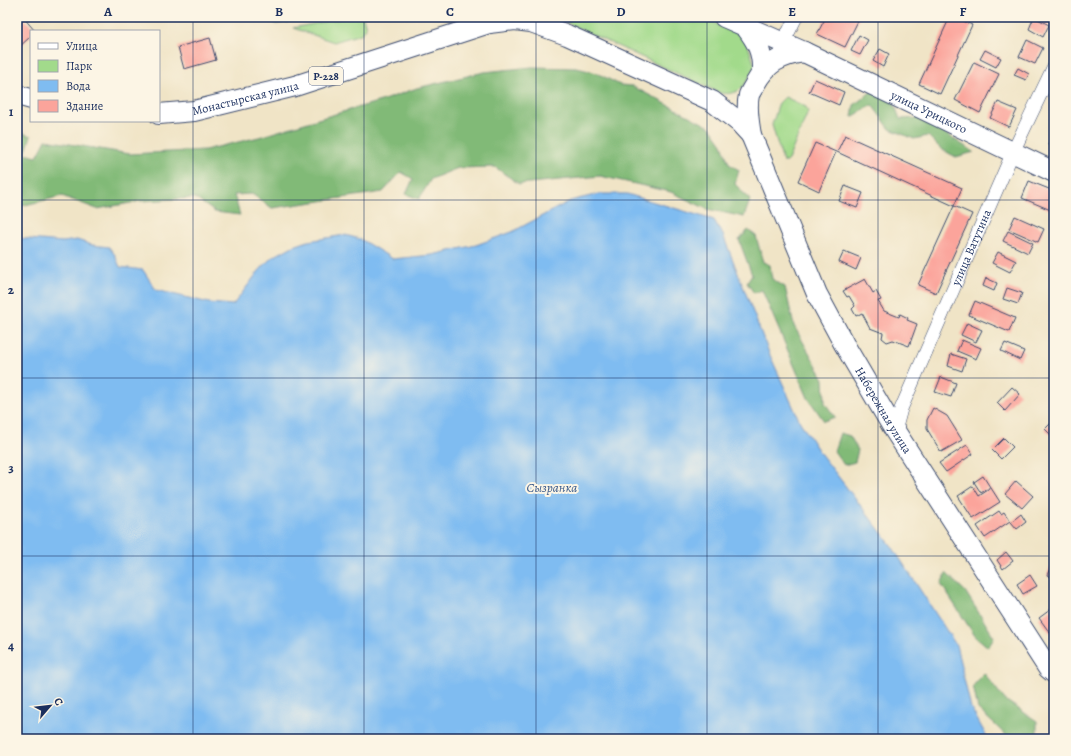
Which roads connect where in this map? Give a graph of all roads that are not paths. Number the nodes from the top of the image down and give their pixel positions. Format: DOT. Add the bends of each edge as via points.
graph roads {
  1 [pos="550,17"];
  2 [pos="724,17"];
  3 [pos="796,17"];
  4 [pos="494,20"];
  5 [pos="745,26"];
  6 [pos="567,35"];
  7 [pos="780,42"];
  8 [pos="804,52"];
  9 [pos="1054,66"];
  10 [pos="762,72"];
  11 [pos="749,94"];
  12 [pos="17,95"];
  13 [pos="30,98"];
  14 [pos="712,101"];
  15 [pos="160,114"];
  16 [pos="751,136"];
  17 [pos="1013,152"];
  18 [pos="1054,172"];
  19 [pos="895,431"];
  20 [pos="1052,667"];
  1 -- 6 [label="main road"];
  2 -- 5 [label="main road"];
  3 -- 7 [label="street"];
  4 -- 6 [label="main road, Р-228" via="531,22"];
  4 -- 15 [label="main road, Монастырская улица / Р-228" via="295,86 194,111"];
  5 -- 7 [label="main road, улица Урицкого"];
  5 -- 10 [label="main road" via="761,53"];
  6 -- 14 [label="main road"];
  7 -- 8 [label="main road, улица Урицкого"];
  8 -- 10 [label="main road" via="781,58"];
  8 -- 17 [label="main road, улица Урицкого"];
  9 -- 17 [label="street, улица Ватутина"];
  10 -- 11 [label="main road"];
  11 -- 14 [label="main road" via="729,100"];
  11 -- 16 [label="main road"];
  12 -- 13 [label="main road"];
  14 -- 16 [label="main road" via="739,122"];
  16 -- 19 [label="main road, Набережная улица" via="817,294"];
  17 -- 18 [label="main road, улица Урицкого"];
  17 -- 19 [label="street, улица Ватутина" via="902,409"];
  19 -- 20 [label="main road, Набережная улица"];
}
